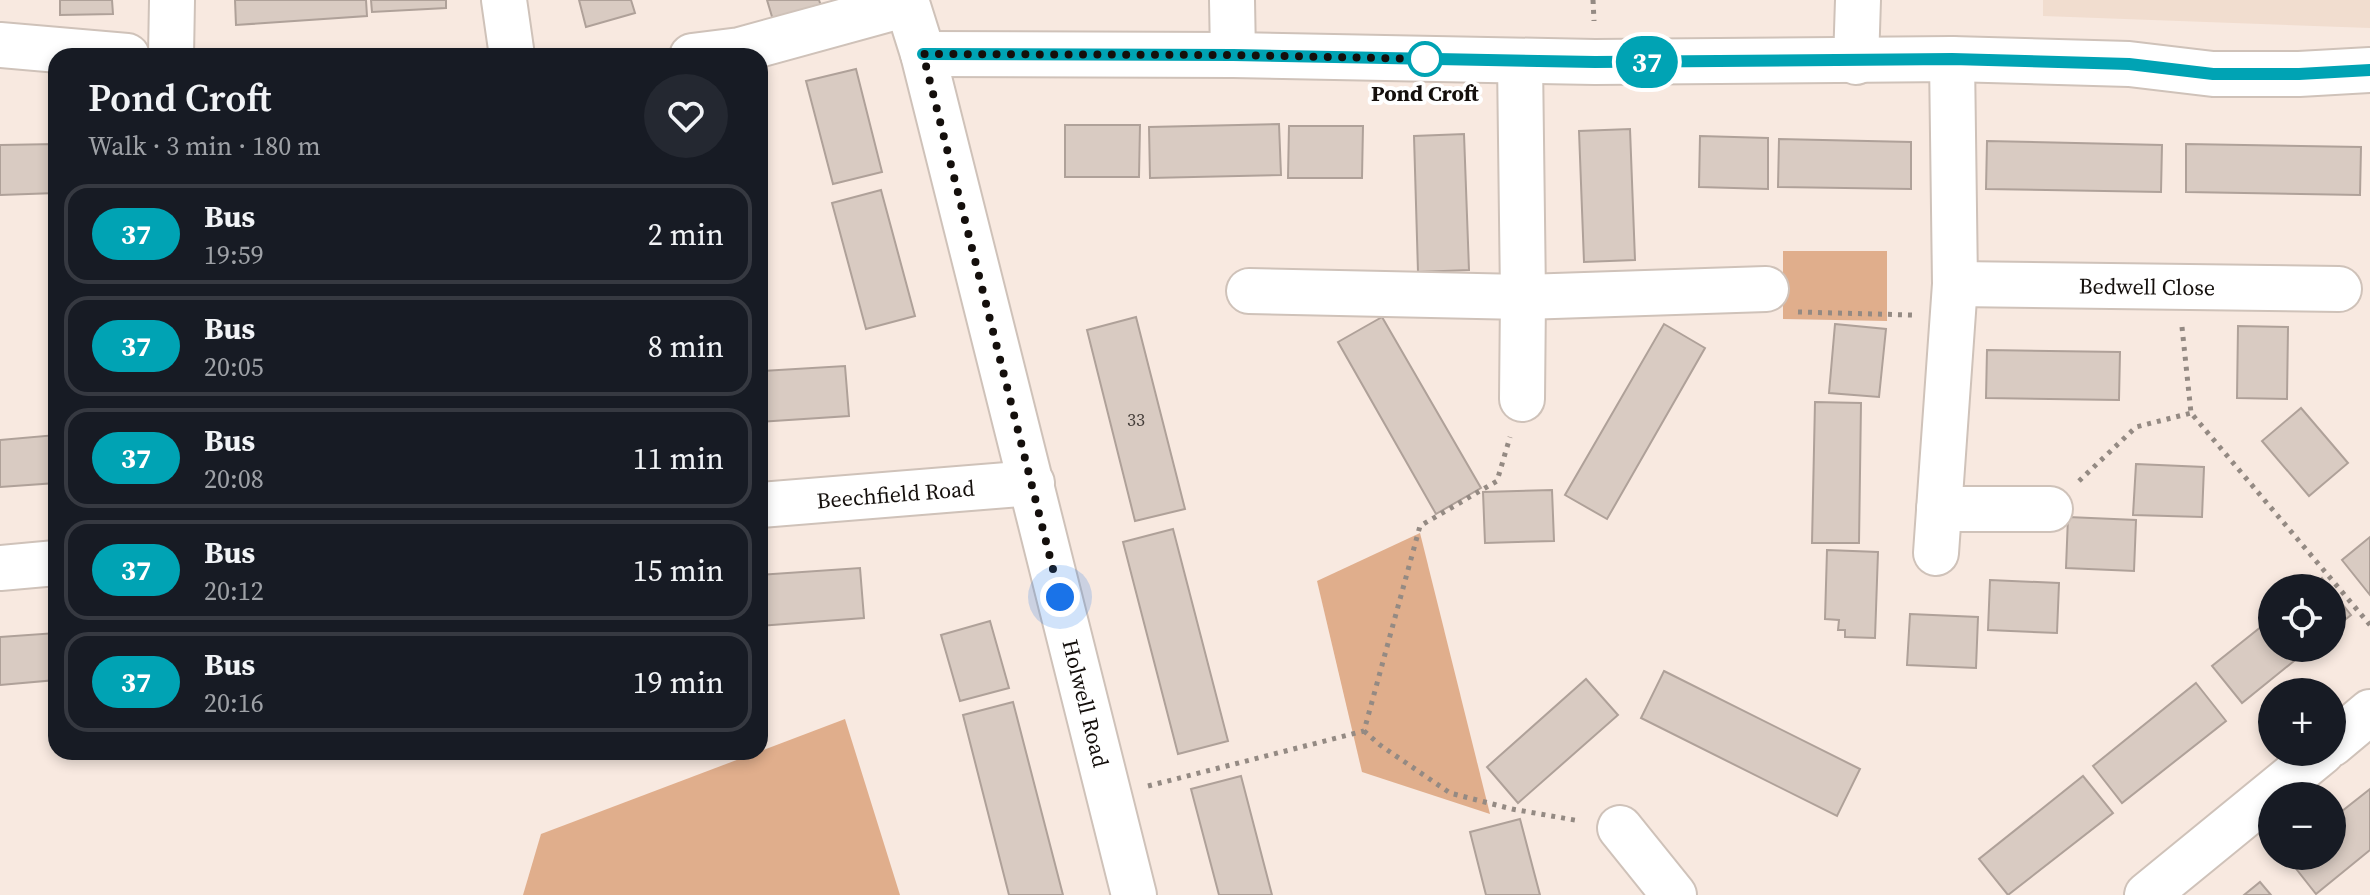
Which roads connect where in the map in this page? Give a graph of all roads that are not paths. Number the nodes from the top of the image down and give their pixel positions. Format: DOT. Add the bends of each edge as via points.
graph roads {
  1 [pos="172,0"];
  2 [pos="504,0"];
  3 [pos="1232,0"];
  4 [pos="1858,0"];
  5 [pos="906,2"];
  6 [pos="0,45"];
  7 [pos="171,48"];
  8 [pos="511,48"];
  9 [pos="747,48"];
  10 [pos="48,49"];
  11 [pos="923,54"];
  12 [pos="1233,55"];
  13 [pos="1952,59"];
  14 [pos="1520,61"];
  15 [pos="1856,62"];
  16 [pos="2370,70"];
  17 [pos="1766,289"];
  18 [pos="2339,289"];
  19 [pos="1249,291"];
  20 [pos="1523,297"];
  21 [pos="1954,300"];
  22 [pos="1522,399"];
  23 [pos="1032,483"];
  24 [pos="768,504"];
  25 [pos="1939,509"];
  26 [pos="2050,509"];
  27 [pos="1936,553"];
  28 [pos="48,564"];
  29 [pos="0,568"];
  30 [pos="2370,712"];
  31 [pos="2346,732"];
  32 [pos="2305,766"];
  33 [pos="1620,828"];
  34 [pos="1134,895"];
  35 [pos="1674,895"];
  36 [pos="2147,895"];
  1 -- 7 [label="street"];
  2 -- 8 [label="street"];
  3 -- 12 [label="street"];
  4 -- 15 [label="street"];
  5 -- 9 [label="street"];
  5 -- 11 [label="street, Holwell Road"];
  6 -- 10 [label="street"];
  11 -- 12 [label="street"];
  11 -- 23 [label="street, Holwell Road"];
  12 -- 14 [label="street"];
  13 -- 15 [label="street"];
  13 -- 16 [label="street" via="2129,64 2213,74"];
  13 -- 21 [label="street"];
  14 -- 15 [label="street"];
  14 -- 20 [label="street"];
  17 -- 20 [label="street"];
  18 -- 21 [label="street, Bedwell Close" via="2178,286"];
  19 -- 20 [label="street"];
  20 -- 22 [label="street"];
  21 -- 25 [label="street"];
  23 -- 24 [label="street, Beechfield Road"];
  23 -- 34 [label="street, Holwell Road"];
  25 -- 26 [label="street"];
  25 -- 27 [label="street"];
  28 -- 29 [label="street"];
  30 -- 31 [label="street"];
  32 -- 36 [label="street"];
  33 -- 35 [label="street"];
}
